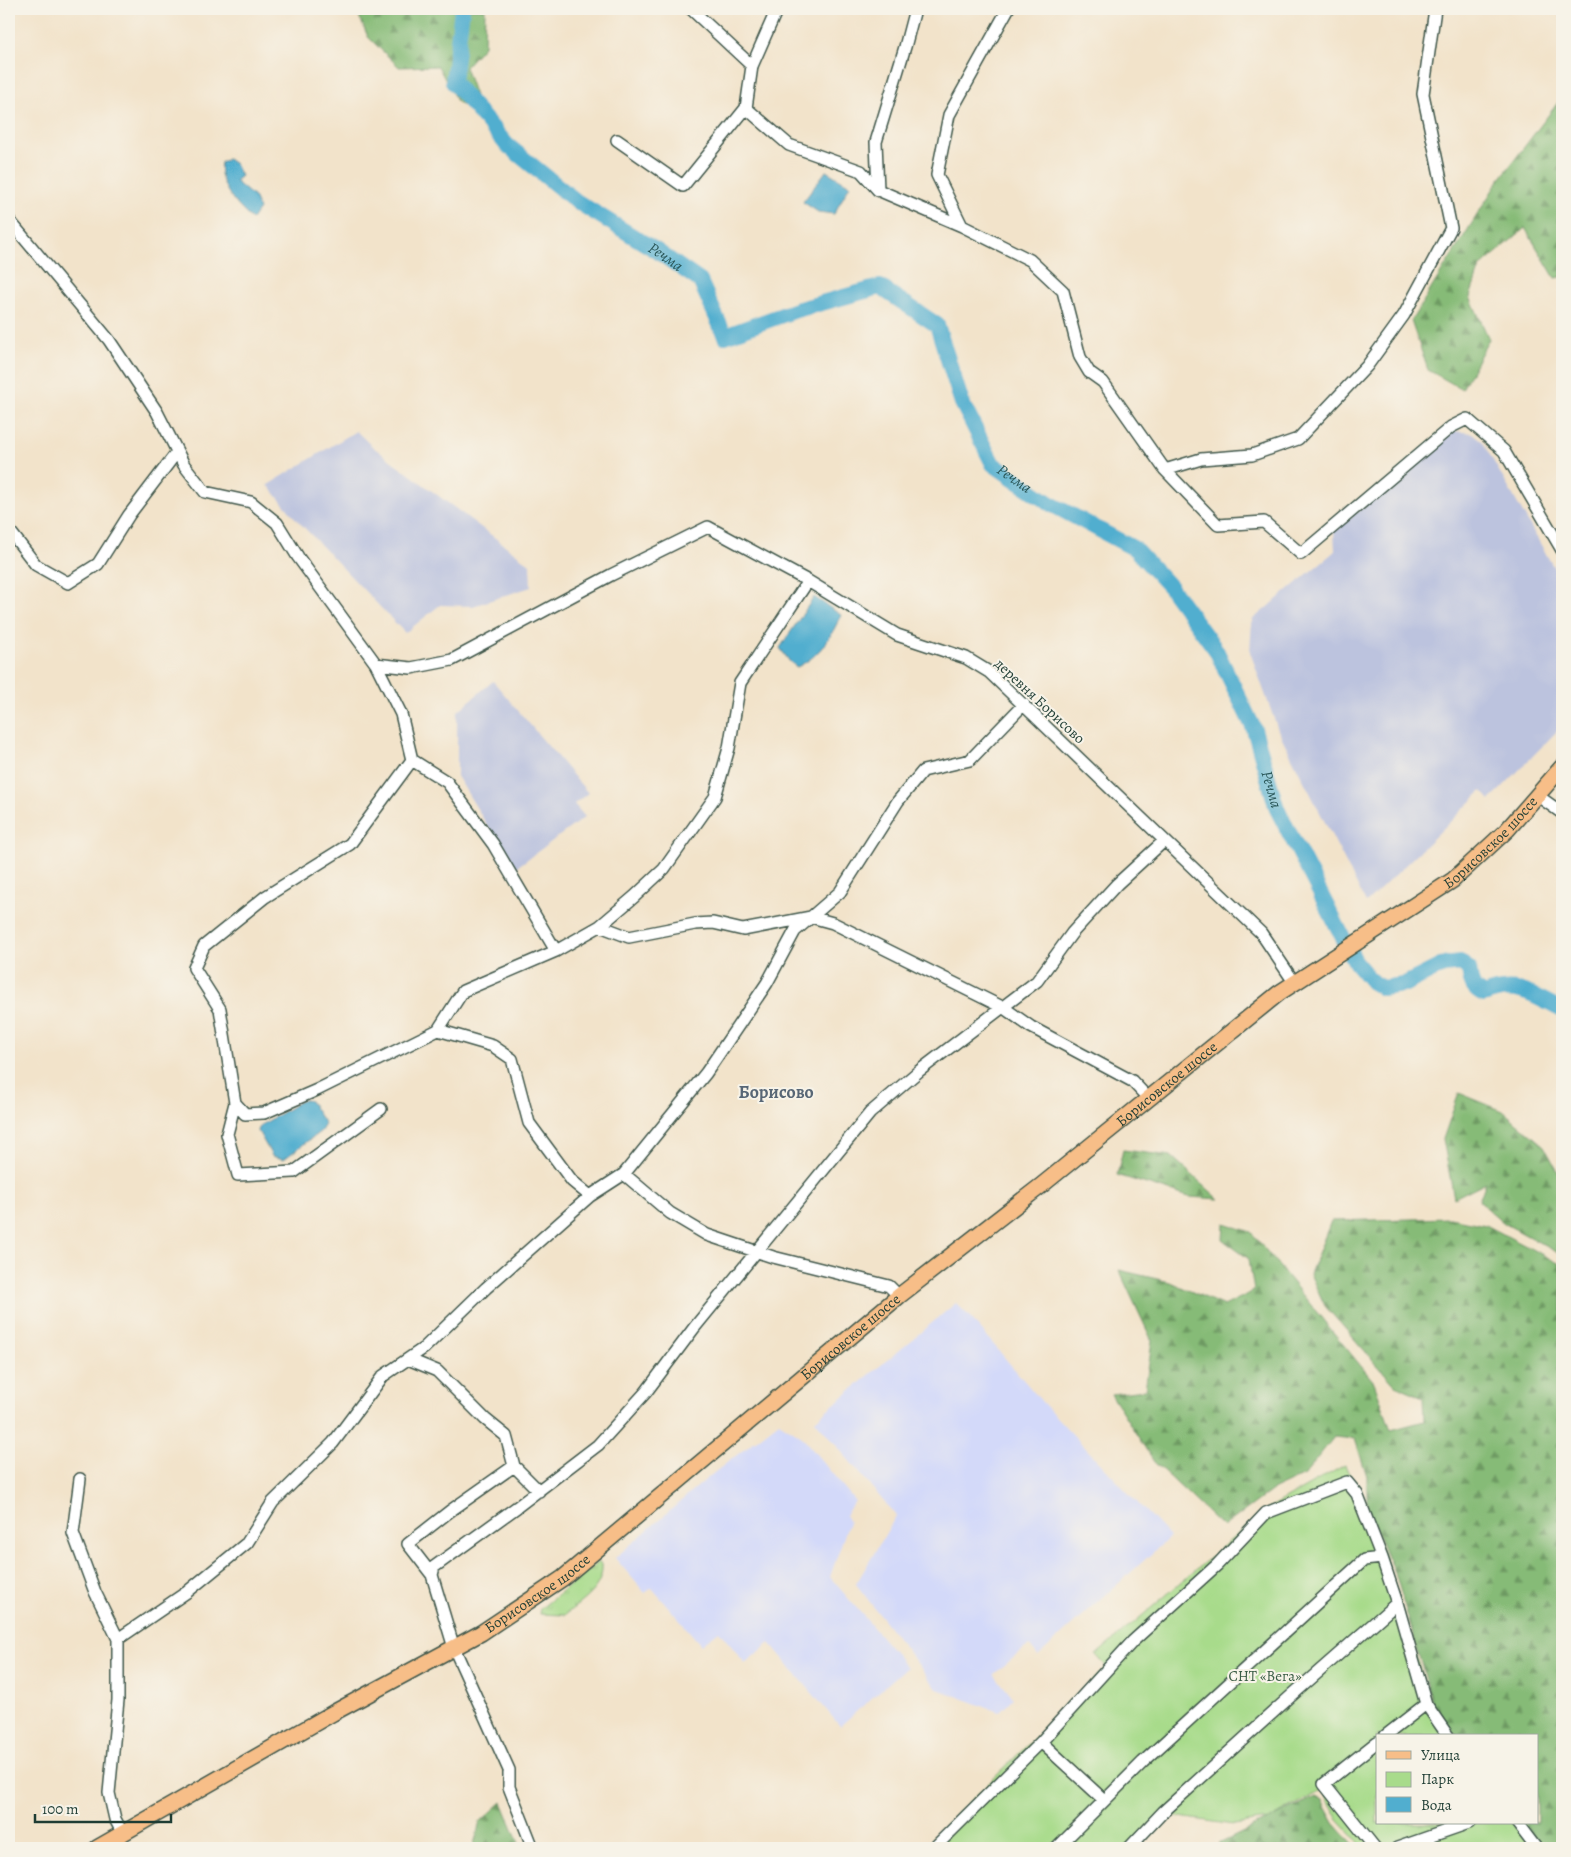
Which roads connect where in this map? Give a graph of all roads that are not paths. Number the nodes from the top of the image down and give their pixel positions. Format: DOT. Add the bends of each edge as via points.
graph roads {
  1 [pos="691,9"];
  2 [pos="777,9"];
  3 [pos="915,9"];
  4 [pos="1008,9"];
  5 [pos="1435,9"];
  6 [pos="752,66"];
  7 [pos="746,108"];
  8 [pos="617,140"];
  9 [pos="878,190"];
  10 [pos="9,220"];
  11 [pos="962,226"];
  12 [pos="177,452"];
  13 [pos="1165,470"];
  14 [pos="9,530"];
  15 [pos="1562,550"];
  16 [pos="808,581"];
  17 [pos="376,664"];
  18 [pos="1024,704"];
  19 [pos="412,760"];
  20 [pos="1562,768"];
  21 [pos="1538,796"];
  22 [pos="1562,813"];
  23 [pos="1164,841"];
  24 [pos="811,917"];
  25 [pos="600,926"];
  26 [pos="556,951"];
  27 [pos="1294,982"];
  28 [pos="1004,1008"];
  29 [pos="438,1030"];
  30 [pos="1148,1098"];
  31 [pos="235,1103"];
  32 [pos="381,1109"];
  33 [pos="624,1174"];
  34 [pos="590,1196"];
  35 [pos="758,1251"];
  36 [pos="899,1296"];
  37 [pos="408,1359"];
  38 [pos="514,1466"];
  39 [pos="80,1479"];
  40 [pos="539,1491"];
  41 [pos="1382,1558"];
  42 [pos="432,1575"];
  43 [pos="1397,1604"];
  44 [pos="118,1639"];
  45 [pos="454,1648"];
  46 [pos="1426,1704"];
  47 [pos="1388,1734"];
  48 [pos="1447,1734"];
  49 [pos="1041,1742"];
  50 [pos="1376,1743"];
  51 [pos="1104,1800"];
  52 [pos="1466,1824"];
  53 [pos="1518,1824"];
  54 [pos="123,1834"];
  55 [pos="97,1848"];
  56 [pos="533,1848"];
  57 [pos="934,1848"];
  58 [pos="1057,1848"];
  59 [pos="1129,1848"];
  60 [pos="1376,1848"];
  61 [pos="1397,1848"];
  62 [pos="1536,1848"];
  1 -- 6 [label="street"];
  2 -- 6 [label="street"];
  3 -- 9 [label="street" via="876,142"];
  4 -- 11 [label="street" via="949,115 937,175"];
  5 -- 13 [label="street" via="1423,94 1451,228 1404,315 1367,366 1298,439 1252,455 1201,459"];
  6 -- 7 [label="street"];
  7 -- 8 [label="street" via="683,186"];
  7 -- 9 [label="street" via="789,145 861,171"];
  9 -- 11 [label="street"];
  10 -- 12 [label="street" via="109,340 157,412"];
  11 -- 13 [label="street" via="1030,260 1063,291 1080,358 1089,372 1103,382"];
  12 -- 14 [label="street" via="129,515 98,564 68,583 36,565"];
  12 -- 17 [label="street" via="205,492 251,502 277,523"];
  13 -- 15 [label="street" via="1218,525 1264,522 1301,554 1451,427 1467,419 1504,451"];
  16 -- 17 [label="street, деревня Борисово" via="708,527 612,574 452,660 411,668"];
  16 -- 18 [label="street, деревня Борисово" via="897,635 966,658 989,672"];
  16 -- 25 [label="street" via="740,683 729,748 716,797 664,869"];
  17 -- 19 [label="street" via="400,714"];
  18 -- 23 [label="street, деревня Борисово"];
  18 -- 24 [label="street" via="970,760 923,770 898,801 840,892"];
  19 -- 26 [label="street" via="448,782 493,844"];
  19 -- 31 [label="street" via="350,844 265,897 204,946 194,968 220,1009"];
  20 -- 21 [label="main road, Борисовское шоссе"];
  21 -- 22 [label="street"];
  21 -- 27 [label="main road, Борисовское шоссе" via="1468,868 1425,900"];
  23 -- 27 [label="street, деревня Борисово" via="1262,932"];
  23 -- 28 [label="street" via="1117,884 1072,933 1037,981"];
  24 -- 25 [label="street" via="743,930 713,923 694,924 629,937"];
  24 -- 28 [label="street" via="833,923"];
  24 -- 33 [label="street" via="795,931 767,983 706,1073"];
  25 -- 26 [label="street"];
  26 -- 29 [label="street" via="463,991"];
  27 -- 30 [label="main road, Борисовское шоссе"];
  28 -- 30 [label="street" via="1031,1027 1132,1081"];
  28 -- 35 [label="street" via="919,1070 870,1113"];
  29 -- 31 [label="street" via="264,1113 245,1114"];
  29 -- 34 [label="street" via="492,1046 512,1059 529,1123 572,1181"];
  30 -- 36 [label="main road, Борисовское шоссе"];
  31 -- 32 [label="street" via="227,1134 238,1175 294,1172"];
  33 -- 34 [label="street"];
  33 -- 35 [label="street" via="670,1213 707,1235"];
  34 -- 37 [label="street"];
  35 -- 36 [label="street" via="889,1286"];
  35 -- 40 [label="street" via="646,1392 598,1445"];
  36 -- 45 [label="main road, Борисовское шоссе" via="563,1578"];
  37 -- 38 [label="street" via="437,1371 506,1436"];
  37 -- 44 [label="street" via="383,1376 333,1443 273,1502 247,1543 187,1592"];
  38 -- 40 [label="street"];
  38 -- 42 [label="street" via="408,1544"];
  39 -- 44 [label="street" via="73,1534 95,1592"];
  40 -- 42 [label="street" via="434,1567"];
  41 -- 43 [label="street"];
  41 -- 49 [label="street" via="1348,1482 1266,1513 1217,1565 1133,1641"];
  41 -- 51 [label="street" via="1364,1560"];
  42 -- 45 [label="street"];
  43 -- 46 [label="street"];
  43 -- 59 [label="street" via="1163,1812"];
  44 -- 54 [label="street" via="118,1700 109,1793 115,1819"];
  45 -- 54 [label="main road, Борисовское шоссе" via="333,1713"];
  45 -- 56 [label="street" via="509,1770 509,1788"];
  46 -- 47 [label="street"];
  46 -- 48 [label="street"];
  49 -- 51 [label="street"];
  49 -- 57 [label="street"];
  50 -- 60 [label="street" via="1324,1784"];
  51 -- 58 [label="street"];
  52 -- 61 [label="street"];
  53 -- 62 [label="street"];
  54 -- 55 [label="main road, Борисовское шоссе"];
}
